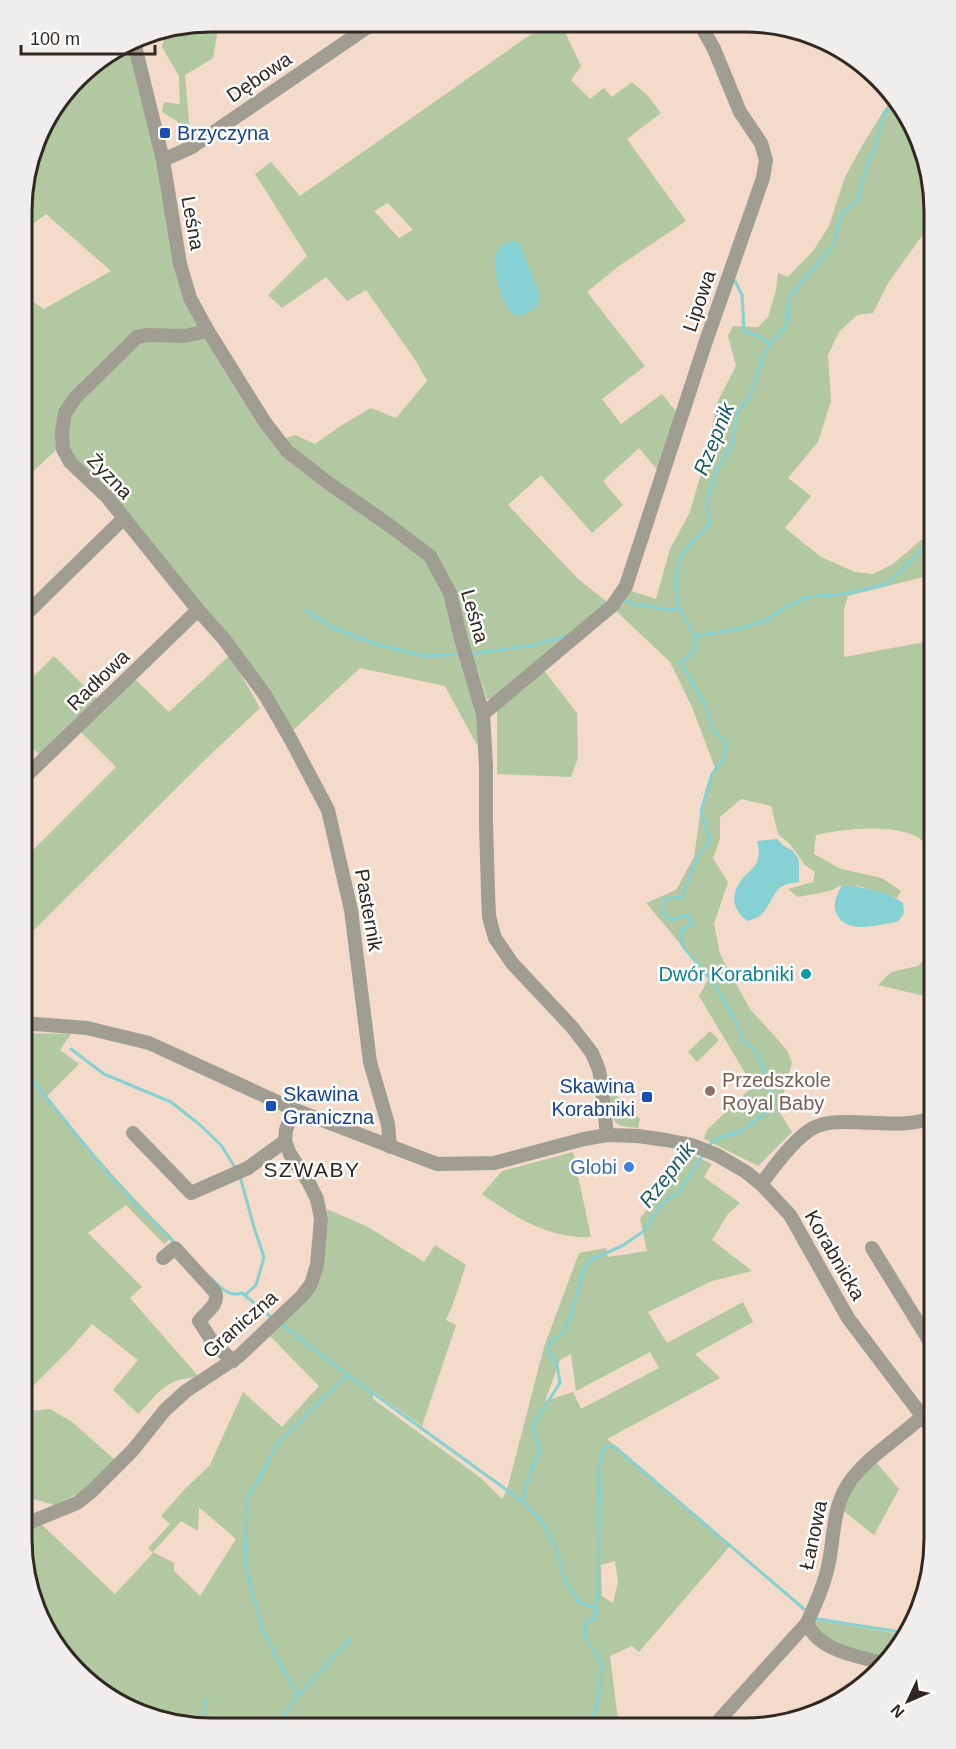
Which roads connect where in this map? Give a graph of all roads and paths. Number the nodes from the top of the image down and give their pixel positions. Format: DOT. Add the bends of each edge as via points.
graph roads {
  1 [pos="362,31"];
  2 [pos="704,31"];
  3 [pos="135,48"];
  4 [pos="163,160"];
  5 [pos="208,331"];
  6 [pos="124,518"];
  7 [pos="31,609"];
  8 [pos="198,610"];
  9 [pos="265,695"];
  10 [pos="483,714"];
  11 [pos="31,771"];
  12 [pos="31,1024"];
  13 [pos="293,1109"];
  14 [pos="924,1122"];
  15 [pos="134,1133"];
  16 [pos="607,1135"];
  17 [pos="285,1141"];
  18 [pos="390,1147"];
  19 [pos="761,1184"];
  20 [pos="872,1248"];
  21 [pos="163,1258"];
  22 [pos="924,1332"];
  23 [pos="233,1361"];
  24 [pos="923,1416"];
  25 [pos="31,1522"];
  26 [pos="807,1623"];
  27 [pos="876,1661"];
  28 [pos="721,1718"];
  1 -- 4 [label="street, Dębowa" via="192,147"];
  2 -- 10 [label="street, Lipowa" via="740,112 761,143 766,160 763,178 626,586 612,606"];
  3 -- 4 [label="street"];
  4 -- 5 [label="street, Leśna" via="180,264 190,298"];
  5 -- 6 [label="street, Żyzna" via="137,338 75,398 65,413 63,449 70,462"];
  5 -- 10 [label="street, Leśna" via="287,452 430,556 450,593"];
  6 -- 7 [label="street"];
  6 -- 8 [label="street, Żyzna"];
  8 -- 9 [label="street, Żyzna"];
  8 -- 11 [label="street, Radłowa"];
  9 -- 18 [label="street, Pasternik" via="328,810 351,910 370,1062 388,1124"];
  10 -- 16 [label="street, Leśna" via="492,928 512,963 592,1053 599,1070"];
  12 -- 13 [label="street" via="87,1029 149,1043"];
  13 -- 17 [label="street"];
  13 -- 18 [label="street"];
  14 -- 19 [label="street" via="828,1122 804,1134"];
  15 -- 17 [label="street" via="191,1193 248,1168"];
  16 -- 18 [label="street" via="494,1163 437,1164"];
  16 -- 19 [label="street, Korabnicka" via="692,1145 717,1155"];
  17 -- 23 [label="street, Graniczna" via="320,1209 317,1265 302,1296"];
  19 -- 24 [label="street, Korabnicka" via="790,1215 848,1318"];
  20 -- 22 [label="street"];
  21 -- 23 [label="street" via="175,1248 215,1292 216,1302 199,1321 214,1344"];
  23 -- 25 [label="street, Graniczna" via="186,1391 91,1492 77,1503"];
  24 -- 26 [label="street, Łanowa" via="848,1484 841,1497 824,1581"];
  26 -- 27 [label="street" via="815,1637 832,1647"];
  26 -- 28 [label="street, Łanowa"];
}
